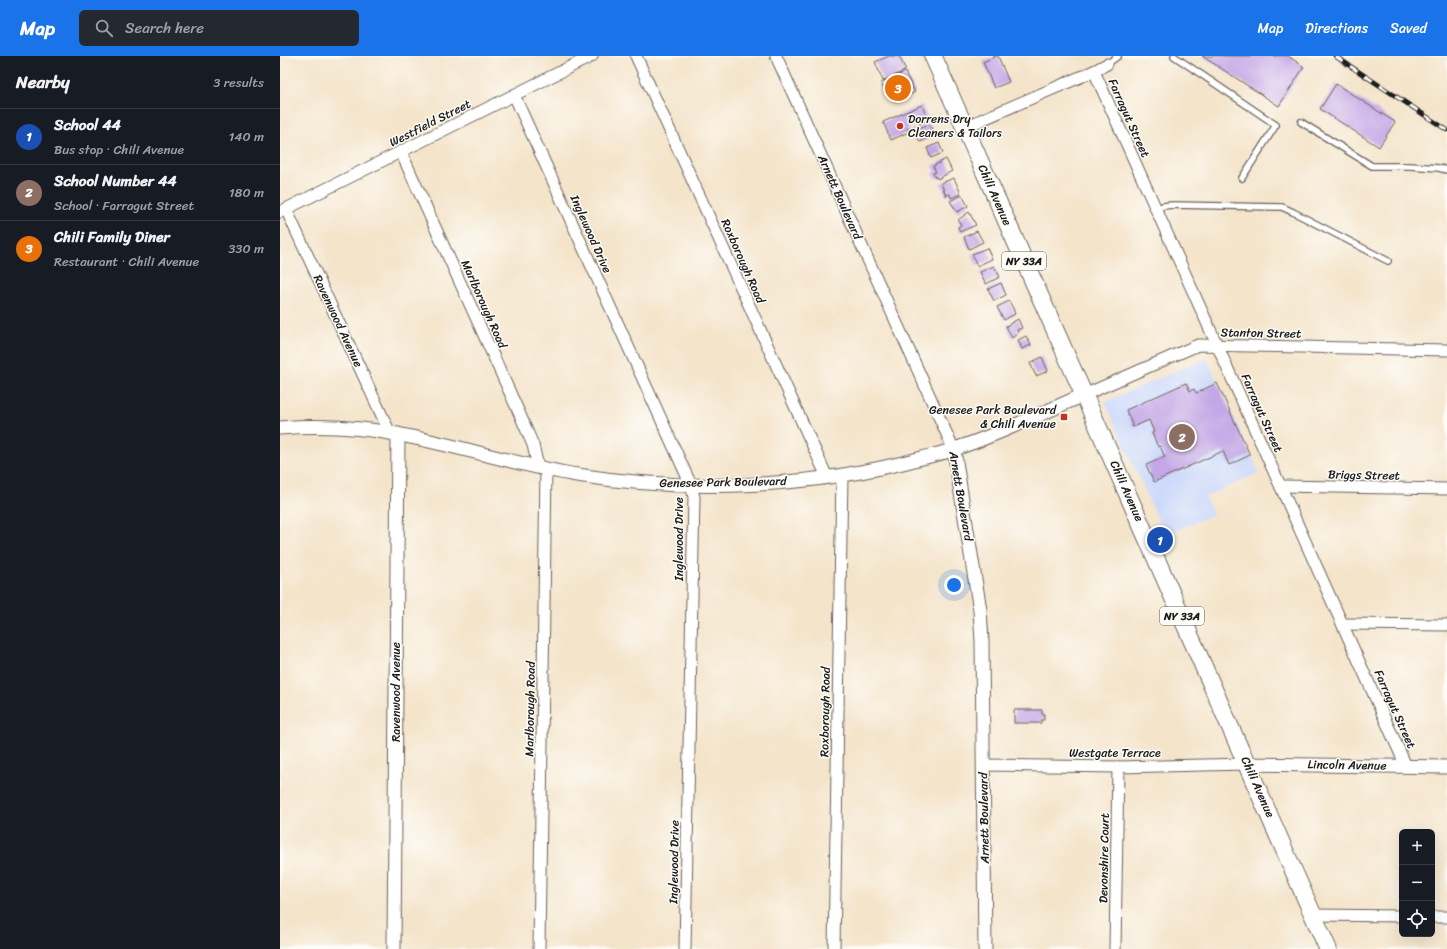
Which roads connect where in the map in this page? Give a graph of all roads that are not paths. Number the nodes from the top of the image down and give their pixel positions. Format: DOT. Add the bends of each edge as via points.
graph roads {
  1 [pos="592,56"];
  2 [pos="636,56"];
  3 [pos="776,56"];
  4 [pos="933,56"];
  5 [pos="1118,56"];
  6 [pos="1174,56"];
  7 [pos="1107,64"];
  8 [pos="1094,71"];
  9 [pos="514,95"];
  10 [pos="1301,122"];
  11 [pos="964,127"];
  12 [pos="402,152"];
  13 [pos="1447,170"];
  14 [pos="1242,178"];
  15 [pos="1155,209"];
  16 [pos="283,211"];
  17 [pos="1388,261"];
  18 [pos="1217,345"];
  19 [pos="1447,350"];
  20 [pos="1084,395"];
  21 [pos="280,428"];
  22 [pos="394,433"];
  23 [pos="954,450"];
  24 [pos="542,468"];
  25 [pos="842,475"];
  26 [pos="827,477"];
  27 [pos="691,485"];
  28 [pos="1281,486"];
  29 [pos="1447,489"];
  30 [pos="1343,624"];
  31 [pos="1447,625"];
  32 [pos="1247,764"];
  33 [pos="983,765"];
  34 [pos="1406,766"];
  35 [pos="1118,767"];
  36 [pos="1447,767"];
  37 [pos="1313,915"];
  38 [pos="1399,916"];
  39 [pos="1435,917"];
  40 [pos="1447,917"];
  41 [pos="394,949"];
  42 [pos="539,949"];
  43 [pos="685,949"];
  44 [pos="834,949"];
  45 [pos="985,949"];
  46 [pos="1116,949"];
  47 [pos="1328,949"];
  1 -- 9 [label="street, Westfield Street"];
  2 -- 26 [label="street, Roxborough Road"];
  3 -- 23 [label="street, Arnett Boulevard"];
  4 -- 11 [label="main road, Chili Avenue / NY 33A"];
  5 -- 7 [label="lane"];
  6 -- 14 [label="lane" via="1276,124"];
  7 -- 8 [label="street"];
  8 -- 11 [label="street"];
  8 -- 15 [label="street, Farragut Street"];
  9 -- 12 [label="street, Westfield Street"];
  9 -- 27 [label="street, Inglewood Drive"];
  10 -- 13 [label="lane" via="1372,166 1410,166"];
  11 -- 20 [label="main road, Chili Avenue / NY 33A"];
  12 -- 16 [label="street, Westfield Street"];
  12 -- 24 [label="street, Marlborough Road"];
  15 -- 17 [label="lane" via="1172,205 1282,208"];
  15 -- 18 [label="street, Farragut Street"];
  16 -- 22 [label="street, Ravenwood Avenue"];
  18 -- 19 [label="street, Stanton Street"];
  18 -- 20 [label="street, Stanton Street" via="1192,346"];
  18 -- 28 [label="street, Farragut Street"];
  20 -- 23 [label="street, Genesee Park Boulevard"];
  20 -- 32 [label="main road, Chili Avenue / NY 33A"];
  21 -- 22 [label="street, Genesee Park Boulevard" via="322,426"];
  22 -- 24 [label="street, Genesee Park Boulevard"];
  22 -- 41 [label="street, Ravenwood Avenue"];
  23 -- 25 [label="street, Genesee Park Boulevard" via="892,466"];
  23 -- 33 [label="street, Arnett Boulevard" via="980,610"];
  24 -- 27 [label="street, Genesee Park Boulevard" via="611,480"];
  24 -- 42 [label="street, Marlborough Road"];
  25 -- 26 [label="street, Genesee Park Boulevard"];
  25 -- 44 [label="street, Roxborough Road"];
  26 -- 27 [label="street, Genesee Park Boulevard" via="769,483"];
  27 -- 43 [label="street, Inglewood Drive" via="694,497"];
  28 -- 29 [label="street, Briggs Street"];
  28 -- 30 [label="street, Farragut Street"];
  30 -- 31 [label="street"];
  30 -- 34 [label="street, Farragut Street"];
  32 -- 34 [label="street, Lincoln Avenue"];
  32 -- 35 [label="street, Westgate Terrace"];
  32 -- 37 [label="main road, Chili Avenue / NY 33A"];
  33 -- 35 [label="street, Westgate Terrace"];
  33 -- 45 [label="street, Arnett Boulevard"];
  34 -- 36 [label="street, Lincoln Avenue"];
  35 -- 46 [label="street, Devonshire Court"];
  37 -- 38 [label="street"];
  37 -- 47 [label="main road, Chili Avenue / NY 33A"];
  39 -- 40 [label="street"];
}
